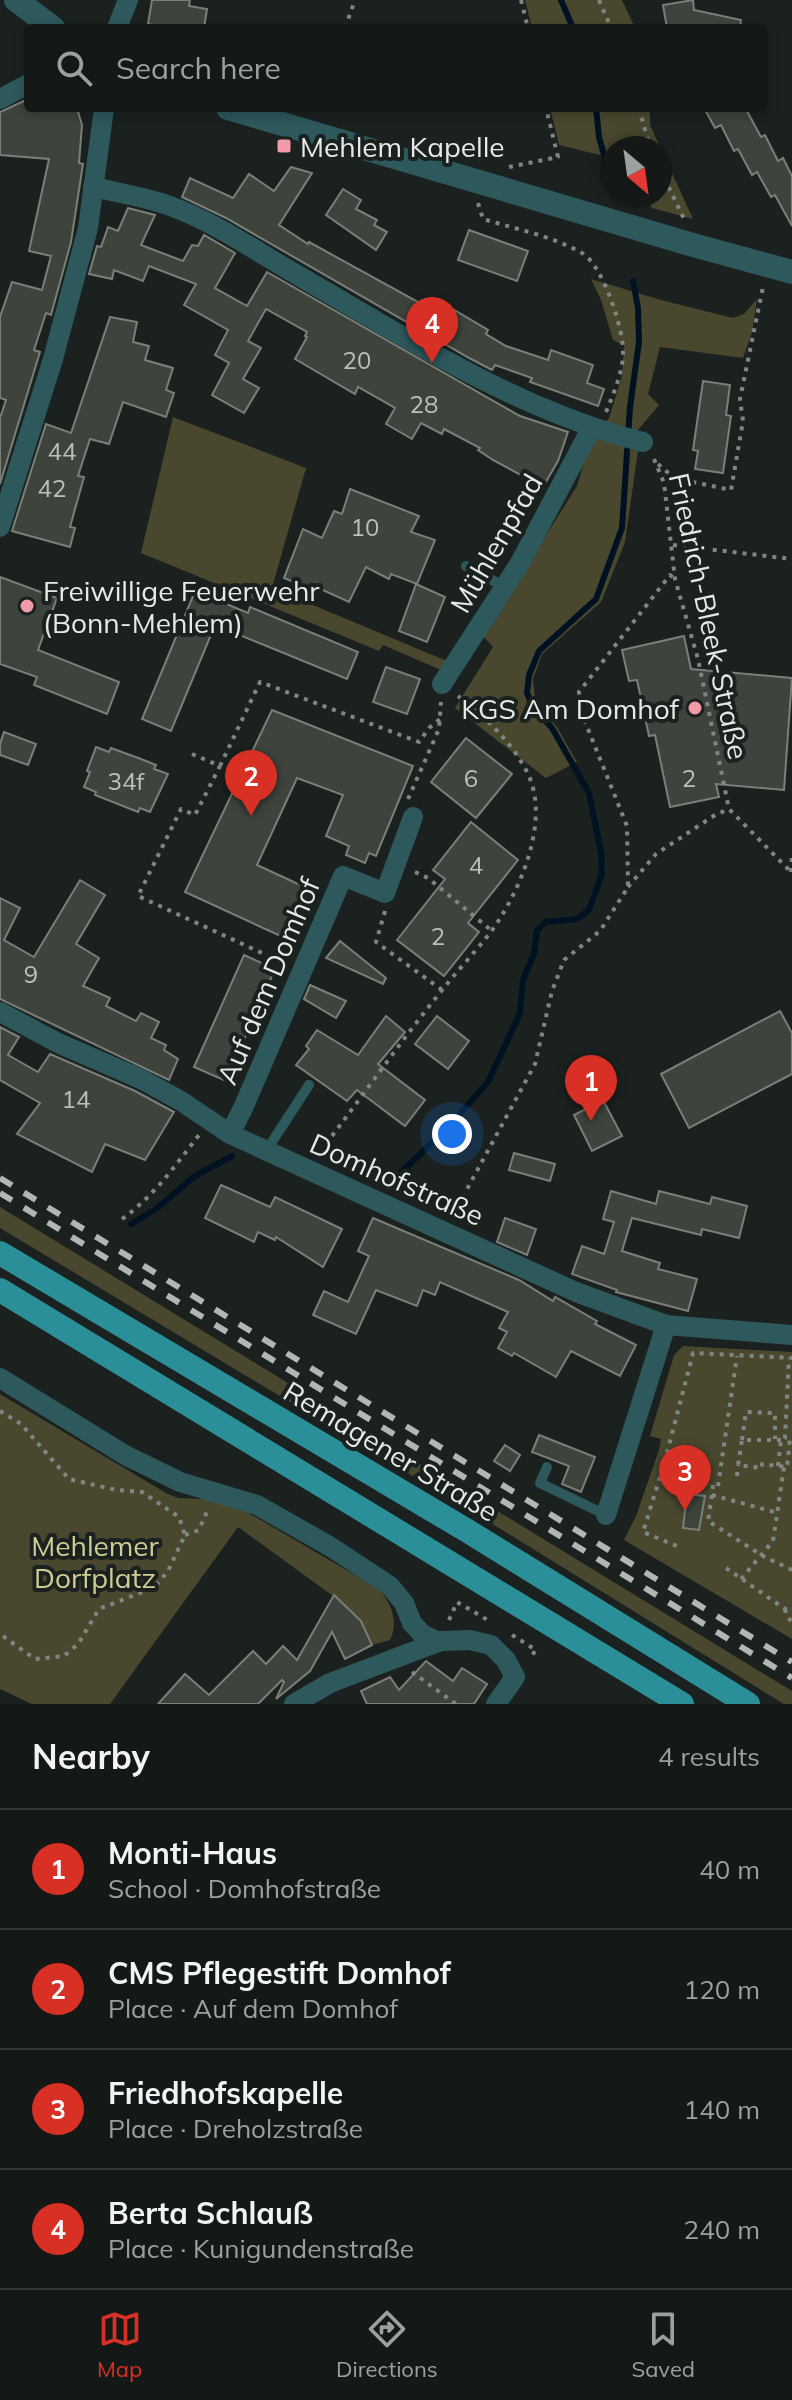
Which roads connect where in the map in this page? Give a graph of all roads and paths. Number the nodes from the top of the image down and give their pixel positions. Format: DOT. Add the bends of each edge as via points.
graph roads {
  1 [pos="16,0"];
  2 [pos="128,0"];
  3 [pos="355,0"];
  4 [pos="521,0"];
  5 [pos="599,0"];
  6 [pos="48,24"];
  7 [pos="119,24"];
  8 [pos="346,24"];
  9 [pos="527,24"];
  10 [pos="609,24"];
  11 [pos="24,86"];
  12 [pos="0,99"];
  13 [pos="103,112"];
  14 [pos="242,112"];
  15 [pos="547,112"];
  16 [pos="640,112"];
  17 [pos="647,136"];
  18 [pos="489,184"];
  19 [pos="93,187"];
  20 [pos="672,194"];
  21 [pos="693,245"];
  22 [pos="767,266"];
  23 [pos="792,272"];
  24 [pos="602,431"];
  25 [pos="643,442"];
  26 [pos="656,462"];
  27 [pos="4,504"];
  28 [pos="0,527"];
  29 [pos="673,545"];
  30 [pos="792,559"];
  31 [pos="466,566"];
  32 [pos="675,579"];
  33 [pos="505,587"];
  34 [pos="442,684"];
  35 [pos="440,719"];
  36 [pos="192,754"];
  37 [pos="220,766"];
  38 [pos="729,809"];
  39 [pos="413,817"];
  40 [pos="792,855"];
  41 [pos="395,865"];
  42 [pos="791,873"];
  43 [pos="628,887"];
  44 [pos="385,893"];
  45 [pos="492,931"];
  46 [pos="302,972"];
  47 [pos="442,990"];
  48 [pos="0,1012"];
  49 [pos="309,1085"];
  50 [pos="210,1120"];
  51 [pos="230,1134"];
  52 [pos="332,1136"];
  53 [pos="266,1151"];
  54 [pos="122,1219"];
  55 [pos="445,1231"];
  56 [pos="0,1253"];
  57 [pos="0,1290"];
  58 [pos="666,1325"];
  59 [pos="792,1335"];
  60 [pos="737,1356"];
  61 [pos="791,1358"];
  62 [pos="0,1378"];
  63 [pos="0,1411"];
  64 [pos="785,1439"];
  65 [pos="742,1440"];
  66 [pos="667,1453"];
  67 [pos="738,1465"];
  68 [pos="781,1466"];
  69 [pos="547,1467"];
  70 [pos="737,1476"];
  71 [pos="660,1477"];
  72 [pos="215,1494"];
  73 [pos="712,1495"];
  74 [pos="778,1513"];
  75 [pos="606,1515"];
  76 [pos="185,1535"];
  77 [pos="677,1546"];
  78 [pos="763,1556"];
  79 [pos="726,1568"];
  80 [pos="792,1570"];
  81 [pos="741,1579"];
  82 [pos="792,1607"];
  83 [pos="785,1609"];
  84 [pos="791,1621"];
  85 [pos="0,1634"];
  86 [pos="438,1642"];
  87 [pos="394,1658"];
  88 [pos="294,1704"];
  89 [pos="456,1704"];
  90 [pos="496,1704"];
  91 [pos="682,1704"];
  92 [pos="748,1704"];
  1 -- 6 [label="street"];
  2 -- 7 [label="street"];
  3 -- 8 [label="path"];
  4 -- 9 [label="path"];
  5 -- 10 [label="path"];
  11 -- 12 [label="street"];
  13 -- 19 [label="street"];
  14 -- 18 [label="street"];
  15 -- 18 [label="path" via="558,157 503,168"];
  16 -- 17 [label="path"];
  18 -- 21 [label="street"];
  18 -- 24 [label="path" via="477,206 483,219 543,237 594,263 618,321 623,357"];
  19 -- 24 [label="street" via="171,206 209,224 461,368"];
  19 -- 27 [label="street" via="88,228 55,351"];
  20 -- 21 [label="path"];
  21 -- 22 [label="street"];
  22 -- 23 [label="street"];
  22 -- 26 [label="path" via="740,399 743,421 731,490 674,478"];
  24 -- 25 [label="street"];
  24 -- 33 [label="street, Mühlenpfad" via="568,475"];
  25 -- 26 [label="path, Friedrich-Bleek-Straße"];
  26 -- 29 [label="path, Friedrich-Bleek-Straße"];
  27 -- 28 [label="street"];
  29 -- 30 [label="path"];
  29 -- 32 [label="path, Friedrich-Bleek-Straße"];
  31 -- 33 [label="lane"];
  32 -- 38 [label="path, Friedrich-Bleek-Straße" via="698,659"];
  32 -- 43 [label="path" via="670,575 579,692 580,709 627,826"];
  33 -- 34 [label="street, Mühlenpfad"];
  34 -- 35 [label="path"];
  34 -- 45 [label="path" via="498,731 529,775 536,822 529,857"];
  35 -- 37 [label="path" via="419,742 260,682"];
  35 -- 39 [label="path" via="407,803"];
  36 -- 37 [label="path"];
  37 -- 46 [label="path" via="195,815 181,809 138,896"];
  38 -- 42 [label="path"];
  38 -- 43 [label="path" via="656,854"];
  39 -- 41 [label="street"];
  40 -- 42 [label="path"];
  41 -- 44 [label="street"];
  41 -- 45 [label="path" via="428,878"];
  43 -- 55 [label="path" via="600,931 564,960 535,1064"];
  44 -- 46 [label="street, Auf dem Domhof" via="343,876"];
  44 -- 47 [label="path" via="376,942"];
  45 -- 47 [label="path"];
  46 -- 51 [label="street, Auf dem Domhof"];
  47 -- 52 [label="path"];
  48 -- 50 [label="street, Domhofstraße" via="141,1079"];
  49 -- 53 [label="lane"];
  50 -- 51 [label="street, Domhofstraße"];
  50 -- 54 [label="path" via="167,1178"];
  51 -- 53 [label="street, Domhofstraße"];
  53 -- 55 [label="street, Domhofstraße"];
  55 -- 58 [label="street, Domhofstraße" via="576,1292"];
  56 -- 92 [label="main road, Remagener Straße"];
  57 -- 91 [label="main road"];
  58 -- 59 [label="street, Domhofstraße"];
  58 -- 75 [label="street"];
  60 -- 61 [label="path"];
  60 -- 66 [label="path" via="693,1353"];
  60 -- 73 [label="path"];
  61 -- 64 [label="path"];
  62 -- 72 [label="street" via="125,1455"];
  63 -- 76 [label="path" via="21,1424 69,1479 142,1492 179,1517"];
  64 -- 65 [label="path"];
  64 -- 65 [label="path" via="775,1413 746,1412"];
  64 -- 68 [label="path"];
  64 -- 68 [label="path" via="787,1467"];
  65 -- 67 [label="path"];
  67 -- 68 [label="path"];
  67 -- 70 [label="path"];
  68 -- 74 [label="path"];
  69 -- 75 [label="lane" via="540,1483"];
  71 -- 77 [label="path" via="643,1532"];
  72 -- 76 [label="path" via="199,1530"];
  72 -- 86 [label="street" via="257,1505 390,1586 412,1623"];
  73 -- 74 [label="path"];
  73 -- 78 [label="path" via="708,1521"];
  74 -- 78 [label="path" via="773,1541"];
  76 -- 85 [label="path" via="155,1587 99,1609 78,1644 64,1656 35,1659"];
  78 -- 80 [label="path"];
  78 -- 81 [label="path"];
  79 -- 81 [label="path"];
  81 -- 83 [label="path"];
  82 -- 83 [label="path"];
  83 -- 84 [label="path"];
  86 -- 87 [label="street"];
  86 -- 90 [label="street" via="491,1645 506,1660 515,1677"];
  87 -- 88 [label="street" via="330,1683"];
  87 -- 89 [label="path"];
}
